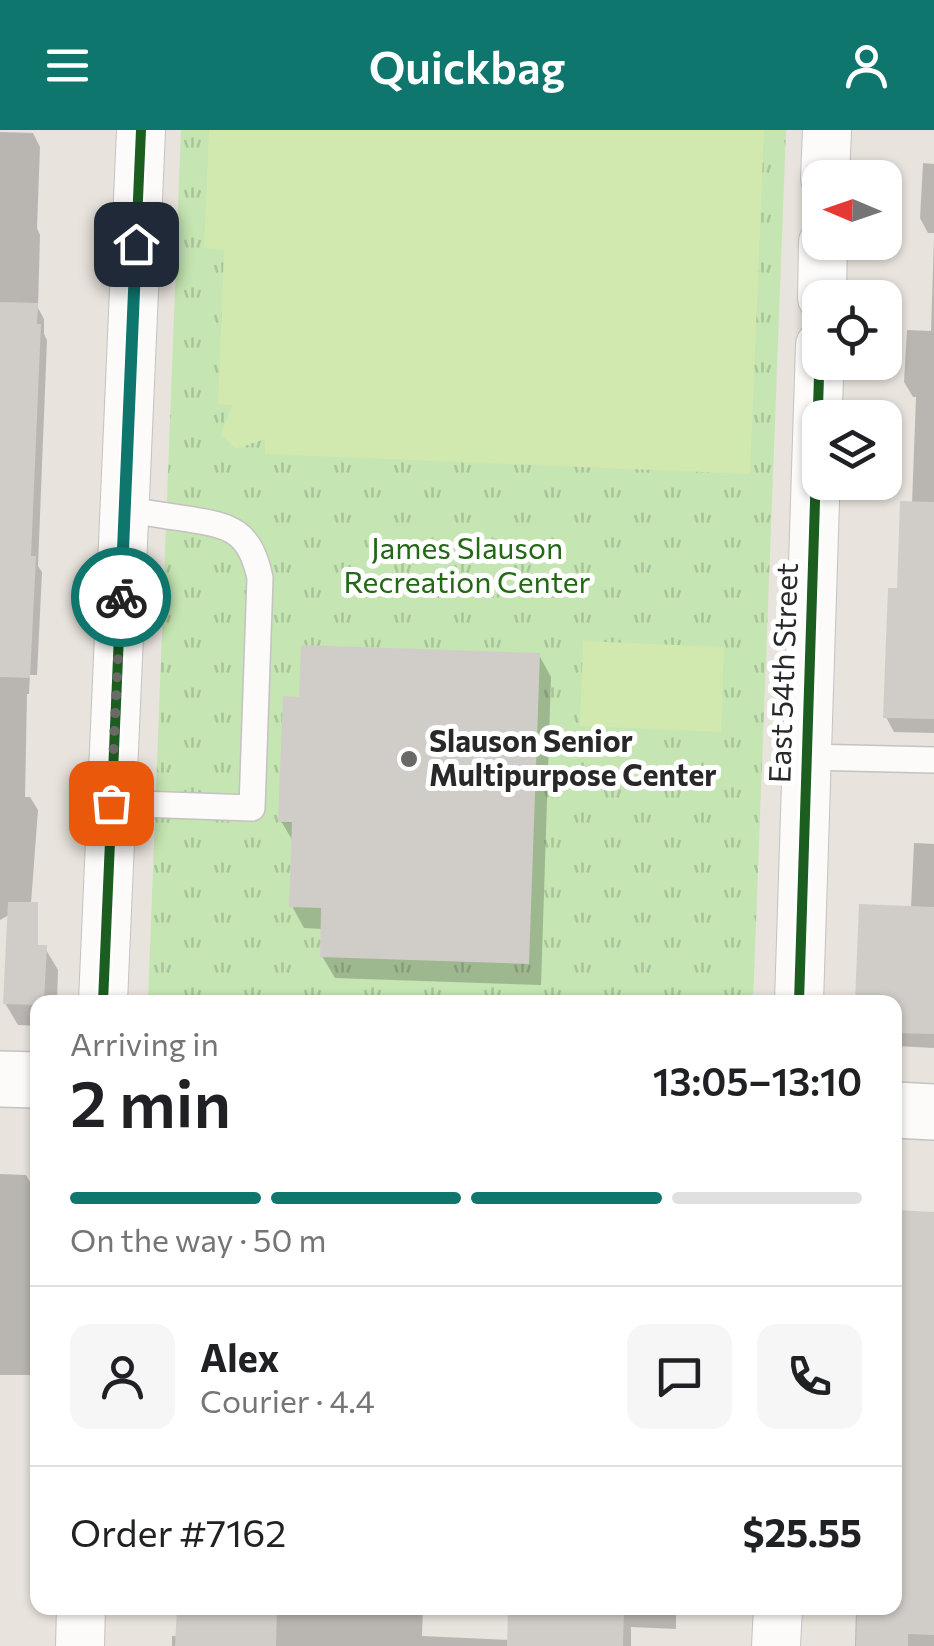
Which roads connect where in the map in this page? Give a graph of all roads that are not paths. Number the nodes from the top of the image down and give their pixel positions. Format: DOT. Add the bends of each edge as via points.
graph roads {
  1 [pos="141,130"];
  2 [pos="827,130"];
  3 [pos="826,160"];
  4 [pos="819,380"];
  5 [pos="124,509"];
  6 [pos="806,758"];
  7 [pos="934,760"];
  8 [pos="111,803"];
  9 [pos="103,995"];
  10 [pos="799,995"];
  11 [pos="0,1080"];
  12 [pos="30,1080"];
  13 [pos="902,1110"];
  14 [pos="934,1112"];
  15 [pos="81,1615"];
  16 [pos="778,1615"];
  17 [pos="80,1646"];
  18 [pos="776,1646"];
  1 -- 5 [label="street"];
  2 -- 3 [label="street"];
  4 -- 6 [label="street, East 54th Street"];
  5 -- 8 [label="street"];
  5 -- 8 [label="lane" via="220,524 236,532 256,560 252,808"];
  6 -- 7 [label="lane"];
  6 -- 10 [label="street, East 54th Street"];
  8 -- 9 [label="street"];
  11 -- 12 [label="main road"];
  13 -- 14 [label="main road"];
  15 -- 17 [label="street"];
  16 -- 18 [label="street"];
}
